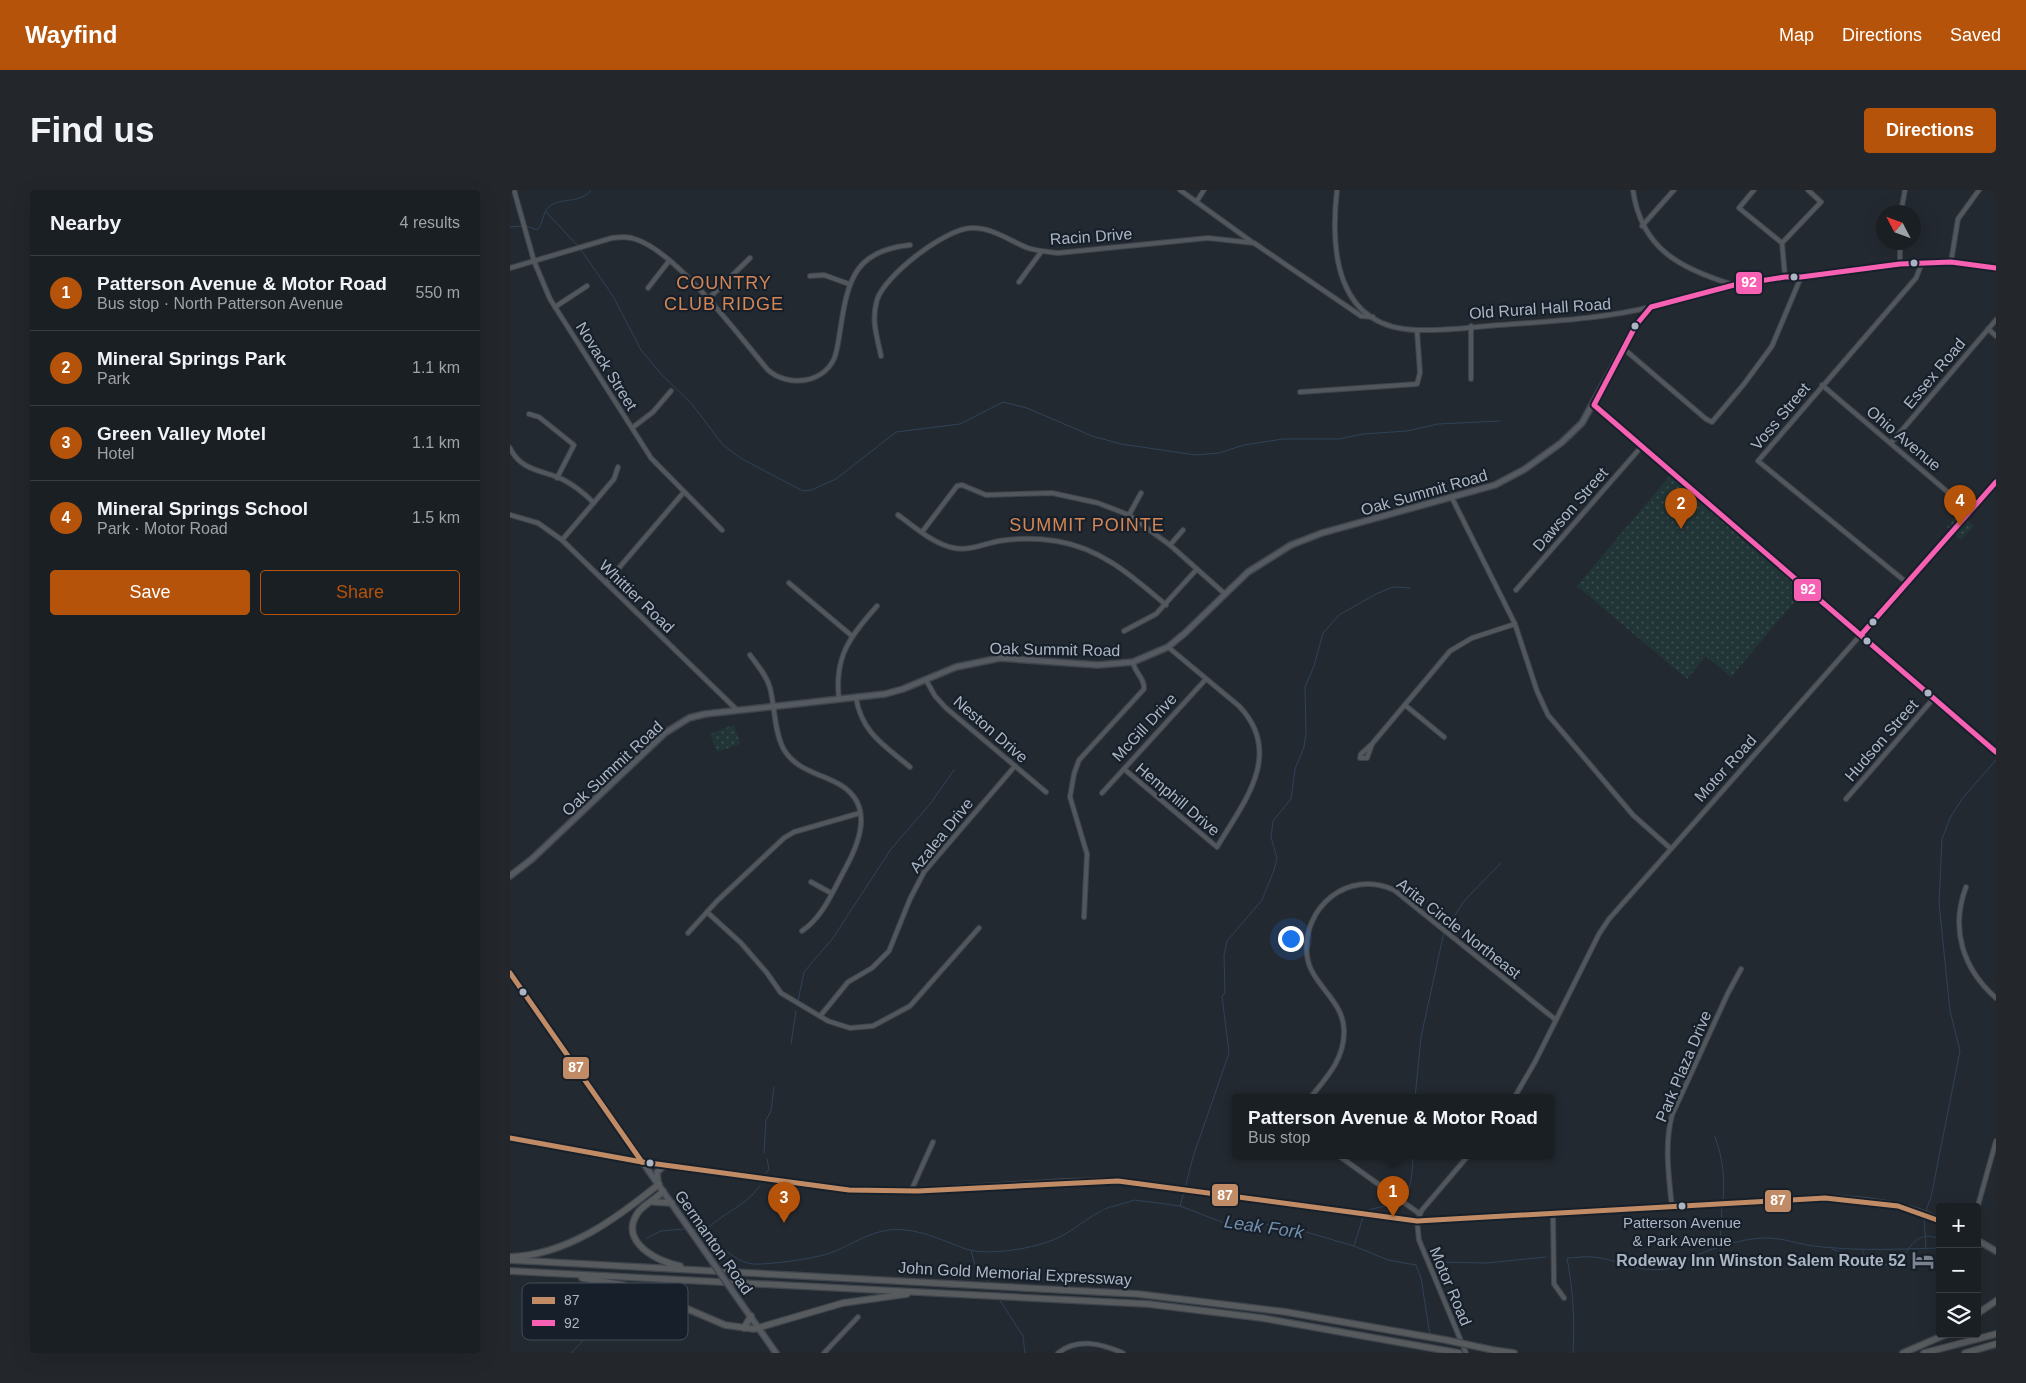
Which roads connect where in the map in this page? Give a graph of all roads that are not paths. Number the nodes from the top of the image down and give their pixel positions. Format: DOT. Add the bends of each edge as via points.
graph roads {
  1 [pos="514,190"];
  2 [pos="1180,190"];
  3 [pos="1204,190"];
  4 [pos="1336,190"];
  5 [pos="1632,190"];
  6 [pos="1674,190"];
  7 [pos="1754,190"];
  8 [pos="1808,190"];
  9 [pos="1905,190"];
  10 [pos="1978,190"];
  11 [pos="1197,200"];
  12 [pos="1902,205"];
  13 [pos="1642,226"];
  14 [pos="1254,243"];
  15 [pos="1782,243"];
  16 [pos="910,245"];
  17 [pos="1900,250"];
  18 [pos="1042,252"];
  19 [pos="750,258"];
  20 [pos="534,261"];
  21 [pos="669,261"];
  22 [pos="1951,262"];
  23 [pos="1922,263"];
  24 [pos="1900,264"];
  25 [pos="510,268"];
  26 [pos="1996,268"];
  27 [pos="810,276"];
  28 [pos="1785,277"];
  29 [pos="1801,277"];
  30 [pos="1019,282"];
  31 [pos="849,284"];
  32 [pos="1734,285"];
  33 [pos="587,286"];
  34 [pos="648,288"];
  35 [pos="708,300"];
  36 [pos="1651,306"];
  37 [pos="555,307"];
  38 [pos="1373,317"];
  39 [pos="1996,320"];
  40 [pos="1471,326"];
  41 [pos="1988,329"];
  42 [pos="1417,330"];
  43 [pos="1996,336"];
  44 [pos="1624,349"];
  45 [pos="880,356"];
  46 [pos="1471,379"];
  47 [pos="1822,385"];
  48 [pos="671,391"];
  49 [pos="1300,392"];
  50 [pos="1594,404"];
  51 [pos="529,414"];
  52 [pos="632,428"];
  53 [pos="1891,443"];
  54 [pos="1642,446"];
  55 [pos="510,448"];
  56 [pos="618,467"];
  57 [pos="557,478"];
  58 [pos="1995,485"];
  59 [pos="684,492"];
  60 [pos="1141,493"];
  61 [pos="1452,498"];
  62 [pos="594,503"];
  63 [pos="1970,511"];
  64 [pos="510,515"];
  65 [pos="898,515"];
  66 [pos="1129,515"];
  67 [pos="722,530"];
  68 [pos="1183,530"];
  69 [pos="922,532"];
  70 [pos="562,540"];
  71 [pos="1170,545"];
  72 [pos="1197,569"];
  73 [pos="1906,582"];
  74 [pos="606,583"];
  75 [pos="790,583"];
  76 [pos="1516,590"];
  77 [pos="1225,594"];
  78 [pos="1166,605"];
  79 [pos="877,606"];
  80 [pos="1515,624"];
  81 [pos="1124,631"];
  82 [pos="1861,635"];
  83 [pos="852,636"];
  84 [pos="1168,646"];
  85 [pos="750,656"];
  86 [pos="1133,662"];
  87 [pos="1206,679"];
  88 [pos="926,680"];
  89 [pos="856,698"];
  90 [pos="1934,698"];
  91 [pos="839,699"];
  92 [pos="1405,705"];
  93 [pos="773,706"];
  94 [pos="737,710"];
  95 [pos="1444,737"];
  96 [pos="1372,744"];
  97 [pos="1996,752"];
  98 [pos="1015,766"];
  99 [pos="910,767"];
  100 [pos="1124,769"];
  101 [pos="1046,792"];
  102 [pos="1102,793"];
  103 [pos="1846,799"];
  104 [pos="860,813"];
  105 [pos="1670,848"];
  106 [pos="510,876"];
  107 [pos="811,882"];
  108 [pos="1966,887"];
  109 [pos="831,893"];
  110 [pos="707,912"];
  111 [pos="1084,917"];
  112 [pos="979,928"];
  113 [pos="802,931"];
  114 [pos="688,933"];
  115 [pos="1741,969"];
  116 [pos="510,973"];
  117 [pos="1996,998"];
  118 [pos="821,1016"];
  119 [pos="1556,1020"];
  120 [pos="1313,1094"];
  121 [pos="1516,1094"];
  122 [pos="510,1138"];
  123 [pos="1996,1141"];
  124 [pos="933,1142"];
  125 [pos="1343,1159"];
  126 [pos="1466,1159"];
  127 [pos="642,1162"];
  128 [pos="666,1165"];
  129 [pos="658,1183"];
  130 [pos="663,1191"];
  131 [pos="911,1191"];
  132 [pos="652,1202"];
  133 [pos="672,1203"];
  134 [pos="1979,1203"];
  135 [pos="1672,1208"];
  136 [pos="1420,1214"];
  137 [pos="1553,1215"];
  138 [pos="1936,1220"];
  139 [pos="1417,1221"];
  140 [pos="1981,1242"];
  141 [pos="1996,1251"];
  142 [pos="510,1259"];
  143 [pos="510,1270"];
  144 [pos="699,1270"];
  145 [pos="548,1272"];
  146 [pos="611,1283"];
  147 [pos="928,1292"];
  148 [pos="1564,1298"];
  149 [pos="1996,1301"];
  150 [pos="688,1309"];
  151 [pos="1981,1311"];
  152 [pos="750,1316"];
  153 [pos="858,1317"];
  154 [pos="744,1328"];
  155 [pos="759,1329"];
  156 [pos="1996,1334"];
  157 [pos="1938,1338"];
  158 [pos="1996,1344"];
  159 [pos="776,1353"];
  160 [pos="824,1353"];
  161 [pos="1058,1353"];
  162 [pos="1123,1353"];
  163 [pos="1459,1353"];
  164 [pos="1466,1353"];
  165 [pos="1514,1353"];
  166 [pos="1903,1353"];
  167 [pos="1924,1353"];
  168 [pos="1965,1353"];
  1 -- 20 [label="street, Novack Street"];
  2 -- 11 [label="street"];
  3 -- 11 [label="street"];
  4 -- 38 [label="street, Old Rural Hall Road" via="1333,224 1336,262 1348,292 1360,308"];
  5 -- 13 [label="street"];
  6 -- 13 [label="street"];
  7 -- 15 [label="street" via="1739,208"];
  8 -- 15 [label="street" via="1821,202"];
  9 -- 12 [label="street"];
  10 -- 22 [label="street" via="1958,219"];
  11 -- 14 [label="street"];
  13 -- 32 [label="street" via="1651,239 1678,263"];
  14 -- 18 [label="street, Racin Drive" via="1208,238"];
  14 -- 38 [label="street, Racin Drive" via="1361,316"];
  15 -- 28 [label="street"];
  16 -- 31 [label="street" via="883,250 867,259"];
  17 -- 24 [label="street"];
  18 -- 30 [label="street"];
  18 -- 45 [label="street, Racin Drive" via="995,233 971,228 958,231 922,251 878,298 874,322"];
  19 -- 35 [label="street"];
  20 -- 21 [label="street" via="621,236 644,242"];
  20 -- 25 [label="street"];
  20 -- 37 [label="street, Novack Street"];
  21 -- 34 [label="street"];
  21 -- 35 [label="street"];
  22 -- 23 [label="main road, Old Rural Hall Road"];
  22 -- 26 [label="main road, Old Rural Hall Road"];
  23 -- 24 [label="main road, Old Rural Hall Road"];
  23 -- 47 [label="street, Voss Street" via="1916,278"];
  24 -- 29 [label="main road, Old Rural Hall Road"];
  27 -- 31 [label="street" via="824,275"];
  28 -- 29 [label="main road, Old Rural Hall Road"];
  28 -- 32 [label="main road, Old Rural Hall Road"];
  29 -- 44 [label="street" via="1772,346 1712,422"];
  31 -- 35 [label="street" via="834,358 818,376 802,381 782,379 768,370"];
  32 -- 36 [label="main road, Old Rural Hall Road"];
  33 -- 37 [label="street"];
  36 -- 40 [label="street, Old Rural Hall Road" via="1596,318"];
  36 -- 44 [label="main road, Oak Summit Road" via="1636,325"];
  37 -- 52 [label="street, Novack Street"];
  38 -- 42 [label="street, Old Rural Hall Road" via="1397,327"];
  39 -- 41 [label="street, Essex Road"];
  40 -- 42 [label="street, Old Rural Hall Road"];
  40 -- 46 [label="street"];
  41 -- 43 [label="street"];
  41 -- 53 [label="street, Essex Road"];
  42 -- 49 [label="street" via="1420,373 1417,384"];
  44 -- 50 [label="main road, Oak Summit Road"];
  47 -- 53 [label="street, Ohio Avenue"];
  47 -- 73 [label="street, Voss Street" via="1758,460"];
  48 -- 52 [label="street" via="653,412"];
  50 -- 54 [label="street"];
  50 -- 61 [label="main road, Oak Summit Road" via="1568,436 1525,469 1495,485"];
  51 -- 57 [label="street" via="539,417 574,445"];
  52 -- 59 [label="street, Novack Street" via="651,458"];
  53 -- 63 [label="street, Ohio Avenue"];
  54 -- 76 [label="street, Dawson Street"];
  54 -- 82 [label="street"];
  55 -- 57 [label="street" via="519,462"];
  56 -- 62 [label="street" via="614,480"];
  57 -- 62 [label="street" via="576,487"];
  58 -- 63 [label="street, Motor Road"];
  59 -- 67 [label="street, Novack Street"];
  59 -- 74 [label="street"];
  60 -- 66 [label="street"];
  61 -- 77 [label="main road, Oak Summit Road" via="1322,533 1290,545 1248,572"];
  61 -- 80 [label="street"];
  62 -- 70 [label="street"];
  63 -- 73 [label="street, Motor Road"];
  64 -- 70 [label="street, Whittier Road" via="538,523"];
  65 -- 69 [label="street"];
  66 -- 69 [label="street" via="1060,494 986,495 962,485 957,486"];
  66 -- 71 [label="street"];
  68 -- 71 [label="street"];
  69 -- 78 [label="street" via="953,548 1015,539 1070,544 1113,562"];
  70 -- 74 [label="street, Whittier Road"];
  71 -- 72 [label="street"];
  72 -- 77 [label="street"];
  72 -- 78 [label="street"];
  73 -- 82 [label="street, Motor Road"];
  74 -- 94 [label="street, Whittier Road"];
  75 -- 83 [label="street"];
  77 -- 84 [label="main road, Oak Summit Road"];
  78 -- 81 [label="street" via="1145,622"];
  79 -- 83 [label="street"];
  80 -- 92 [label="street" via="1461,643 1440,661"];
  80 -- 105 [label="street" via="1537,691 1552,721 1633,815"];
  82 -- 90 [label="street"];
  82 -- 105 [label="street, Motor Road"];
  83 -- 91 [label="street" via="839,665"];
  84 -- 86 [label="main road, Oak Summit Road"];
  84 -- 87 [label="street"];
  85 -- 93 [label="street" via="766,678"];
  86 -- 88 [label="main road, Oak Summit Road" via="1098,665 1000,658 956,667"];
  86 -- 111 [label="street" via="1144,688 1079,760 1071,787 1071,801 1087,854"];
  87 -- 100 [label="street, McGill Drive"];
  87 -- 100 [label="street, Hemphill Drive" via="1249,717 1260,749 1256,778 1217,848"];
  88 -- 89 [label="main road, Oak Summit Road" via="893,692"];
  88 -- 98 [label="street, Neston Drive" via="946,708"];
  89 -- 91 [label="main road, Oak Summit Road"];
  89 -- 99 [label="street" via="859,716 868,730"];
  90 -- 97 [label="street"];
  90 -- 103 [label="street, Hudson Street"];
  91 -- 93 [label="main road, Oak Summit Road"];
  92 -- 95 [label="street"];
  92 -- 96 [label="street"];
  93 -- 94 [label="main road, Oak Summit Road"];
  93 -- 104 [label="street" via="778,735 787,754 807,770 843,786"];
  94 -- 106 [label="main road, Oak Summit Road" via="695,716 670,729"];
  98 -- 101 [label="street, Neston Drive"];
  98 -- 118 [label="street, Azalea Drive" via="924,872 889,951 872,968 848,982"];
  100 -- 102 [label="street, McGill Drive"];
  104 -- 109 [label="street" via="862,826 858,844"];
  104 -- 110 [label="street" via="794,832 784,838"];
  105 -- 119 [label="street, Motor Road" via="1603,927"];
  107 -- 109 [label="street"];
  108 -- 117 [label="street" via="1960,913 1964,951 1976,979"];
  109 -- 113 [label="street" via="815,920"];
  110 -- 114 [label="street"];
  110 -- 118 [label="street" via="741,943 781,994"];
  112 -- 118 [label="street" via="914,1002 899,1014 860,1029 840,1026"];
  115 -- 135 [label="street, Park Plaza Drive" via="1672,1115 1667,1154"];
  116 -- 127 [label="main road, Germanton Road"];
  119 -- 120 [label="street, Arita Circle Northeast" via="1396,892 1375,884 1350,886 1334,893 1321,906 1308,932 1309,964 1337,1006 1344,1034 1336,1065"];
  119 -- 121 [label="street, Motor Road"];
  122 -- 127 [label="main road"];
  123 -- 134 [label="street"];
  124 -- 131 [label="street"];
  125 -- 136 [label="street"];
  126 -- 136 [label="street"];
  127 -- 128 [label="main road"];
  127 -- 129 [label="main road, Germanton Road"];
  128 -- 129 [label="main road" via="657,1172"];
  128 -- 131 [label="main road" via="849,1190"];
  129 -- 130 [label="main road, Germanton Road"];
  129 -- 142 [label="highway" via="572,1243"];
  130 -- 132 [label="highway"];
  130 -- 133 [label="main road, Germanton Road"];
  131 -- 139 [label="main road" via="1118,1181"];
  132 -- 133 [label="highway"];
  132 -- 144 [label="highway" via="634,1218 633,1232 639,1245 649,1255 664,1262"];
  133 -- 152 [label="main road, Germanton Road, bridge"];
  135 -- 137 [label="main road"];
  135 -- 138 [label="main road" via="1849,1199 1906,1209"];
  136 -- 139 [label="street"];
  137 -- 139 [label="main road"];
  137 -- 148 [label="street" via="1554,1284"];
  139 -- 164 [label="street, Motor Road" via="1424,1255"];
  140 -- 141 [label="main road"];
  142 -- 144 [label="highway, John Gold Memorial Expressway"];
  143 -- 145 [label="highway, John Gold Memorial Expressway"];
  144 -- 165 [label="highway, John Gold Memorial Expressway, bridge" via="1174,1297 1286,1312"];
  145 -- 146 [label="highway"];
  145 -- 147 [label="highway, John Gold Memorial Expressway"];
  147 -- 155 [label="highway" via="843,1303"];
  147 -- 163 [label="highway, John Gold Memorial Expressway" via="1186,1308"];
  149 -- 151 [label="highway"];
  150 -- 154 [label="highway" via="725,1325"];
  152 -- 154 [label="highway"];
  152 -- 155 [label="main road, Germanton Road"];
  153 -- 160 [label="street"];
  154 -- 155 [label="highway"];
  155 -- 159 [label="main road, Germanton Road"];
  156 -- 167 [label="highway"];
  157 -- 166 [label="highway"];
  158 -- 168 [label="highway"];
  161 -- 162 [label="street" via="1069,1346 1091,1343"];
}
